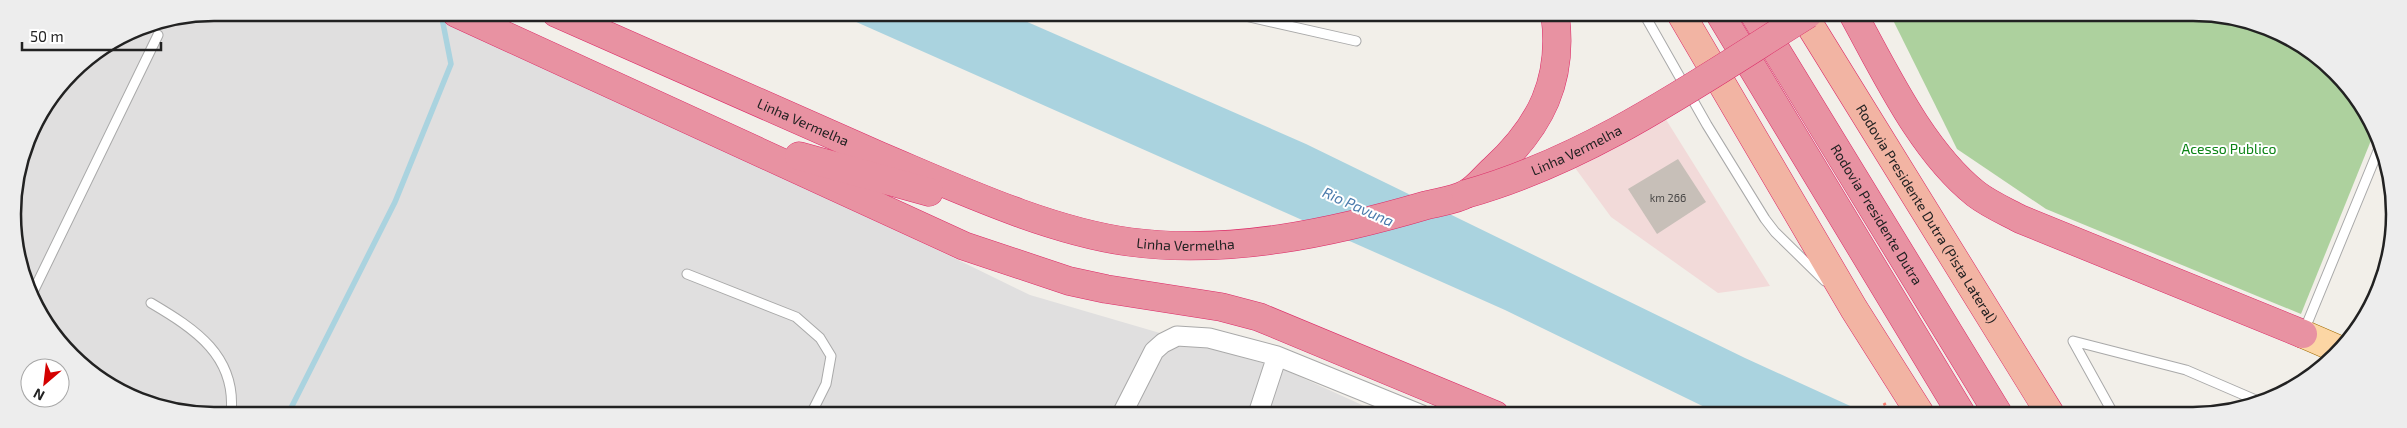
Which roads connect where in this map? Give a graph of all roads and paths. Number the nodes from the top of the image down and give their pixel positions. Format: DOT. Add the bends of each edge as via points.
graph roads {
  1 [pos="474,21"];
  2 [pos="574,21"];
  3 [pos="1267,21"];
  4 [pos="1555,21"];
  5 [pos="1648,21"];
  6 [pos="1685,21"];
  7 [pos="1724,21"];
  8 [pos="1758,21"];
  9 [pos="1797,21"];
  10 [pos="1807,21"];
  11 [pos="1856,21"];
  12 [pos="158,35"];
  13 [pos="1356,41"];
  14 [pos="720,133"];
  15 [pos="2377,154"];
  16 [pos="1466,194"];
  17 [pos="1018,211"];
  18 [pos="686,274"];
  19 [pos="36,287"];
  20 [pos="151,304"];
  21 [pos="1854,309"];
  22 [pos="2303,334"];
  23 [pos="2332,347"];
  24 [pos="1277,356"];
  25 [pos="2251,398"];
  26 [pos="232,407"];
  27 [pos="814,407"];
  28 [pos="1125,407"];
  29 [pos="1260,407"];
  30 [pos="1402,407"];
  31 [pos="1476,407"];
  32 [pos="1916,407"];
  33 [pos="1957,407"];
  34 [pos="1994,407"];
  35 [pos="2046,407"];
  36 [pos="2110,407"];
  1 -- 14 [label="highway"];
  2 -- 17 [label="highway, Linha Vermelha" via="888,159"];
  3 -- 13 [label="lane"];
  4 -- 16 [label="highway" via="1556,65 1535,124 1520,143"];
  5 -- 21 [label="lane" via="1765,219"];
  6 -- 21 [label="highway"];
  7 -- 33 [label="highway"];
  8 -- 34 [label="highway, Rodovia Presidente Dutra"];
  9 -- 16 [label="highway, Linha Vermelha, bridge" via="1594,143 1524,176"];
  10 -- 35 [label="highway, Rodovia Presidente Dutra (Pista Lateral)"];
  11 -- 22 [label="highway" via="1925,136 1947,165 1977,194 2020,219"];
  12 -- 19 [label="lane"];
  14 -- 17 [label="highway" via="960,201"];
  14 -- 31 [label="highway" via="964,246 1069,281 1220,307 1259,317"];
  15 -- 22 [label="lane"];
  16 -- 17 [label="highway, Linha Vermelha" via="1350,225 1272,240 1216,245 1131,242 1064,227"];
  18 -- 27 [label="lane" via="796,317 820,338 831,356 826,384"];
  20 -- 26 [label="lane" via="204,338 222,364 233,397"];
  21 -- 32 [label="highway"];
  22 -- 23 [label="main road"];
  24 -- 28 [label="street" via="1209,338 1177,336 1154,351"];
  24 -- 29 [label="street"];
  24 -- 30 [label="street"];
  25 -- 36 [label="lane" via="2186,370 2074,341"];
}
